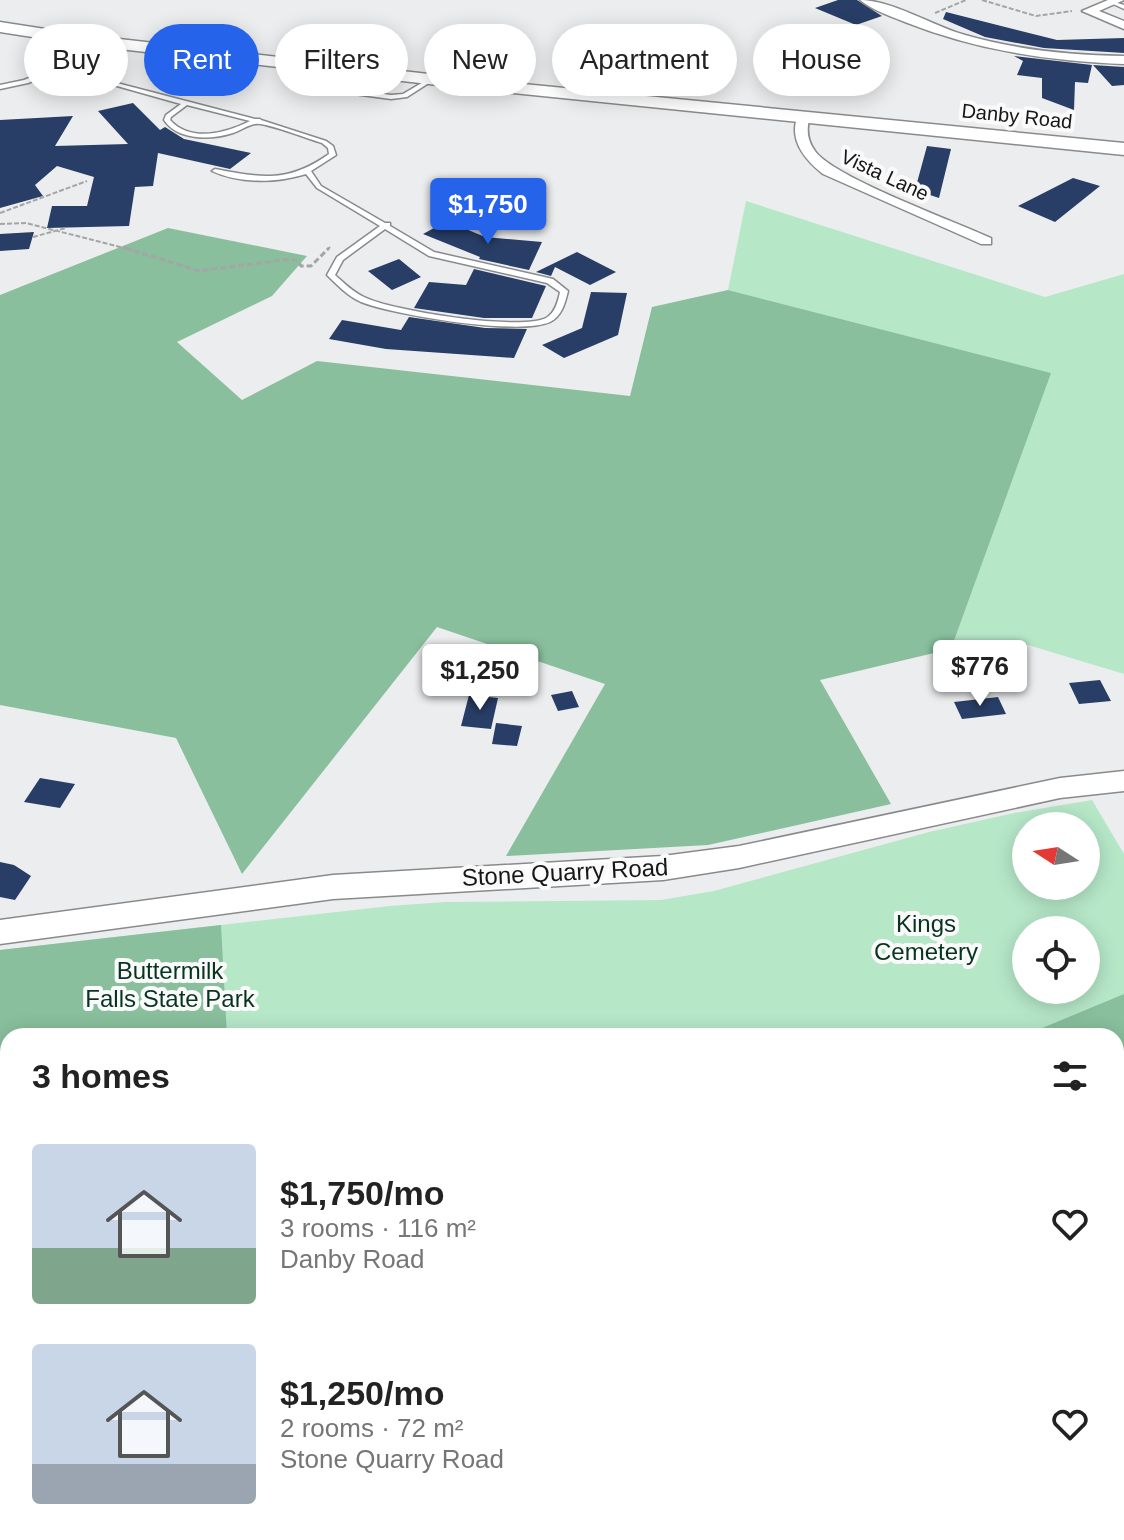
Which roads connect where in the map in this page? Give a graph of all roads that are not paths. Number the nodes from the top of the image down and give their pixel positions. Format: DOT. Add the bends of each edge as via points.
graph roads {
  1 [pos="866,0"];
  2 [pos="1119,3"];
  3 [pos="1124,25"];
  4 [pos="0,27"];
  5 [pos="24,31"];
  6 [pos="128,44"];
  7 [pos="1124,60"];
  8 [pos="24,82"];
  9 [pos="0,87"];
  10 [pos="128,89"];
  11 [pos="187,102"];
  12 [pos="804,116"];
  13 [pos="258,120"];
  14 [pos="1124,149"];
  15 [pos="215,171"];
  16 [pos="308,172"];
  17 [pos="387,225"];
  18 [pos="986,241"];
  19 [pos="1124,781"];
  20 [pos="0,932"];
  1 -- 7 [label="street" via="992,48"];
  2 -- 3 [label="street" via="1088,11"];
  4 -- 5 [label="main road, Danby Road"];
  6 -- 12 [label="main road, Danby Road"];
  8 -- 9 [label="lane"];
  10 -- 11 [label="lane"];
  11 -- 13 [label="lane"];
  11 -- 13 [label="lane" via="167,120 171,127 196,136 216,137"];
  12 -- 14 [label="main road, Danby Road"];
  12 -- 18 [label="street, Vista Lane" via="804,144 828,171"];
  13 -- 16 [label="lane" via="331,147 333,155"];
  15 -- 16 [label="lane" via="259,179 290,179"];
  16 -- 17 [label="lane" via="319,187"];
  17 -- 17 [label="lane" via="432,254 550,281 564,291 561,306 547,320 510,324 363,301 331,275 340,259"];
  19 -- 20 [label="street, Stone Quarry Road" via="1060,788 724,860 333,887"];
}
